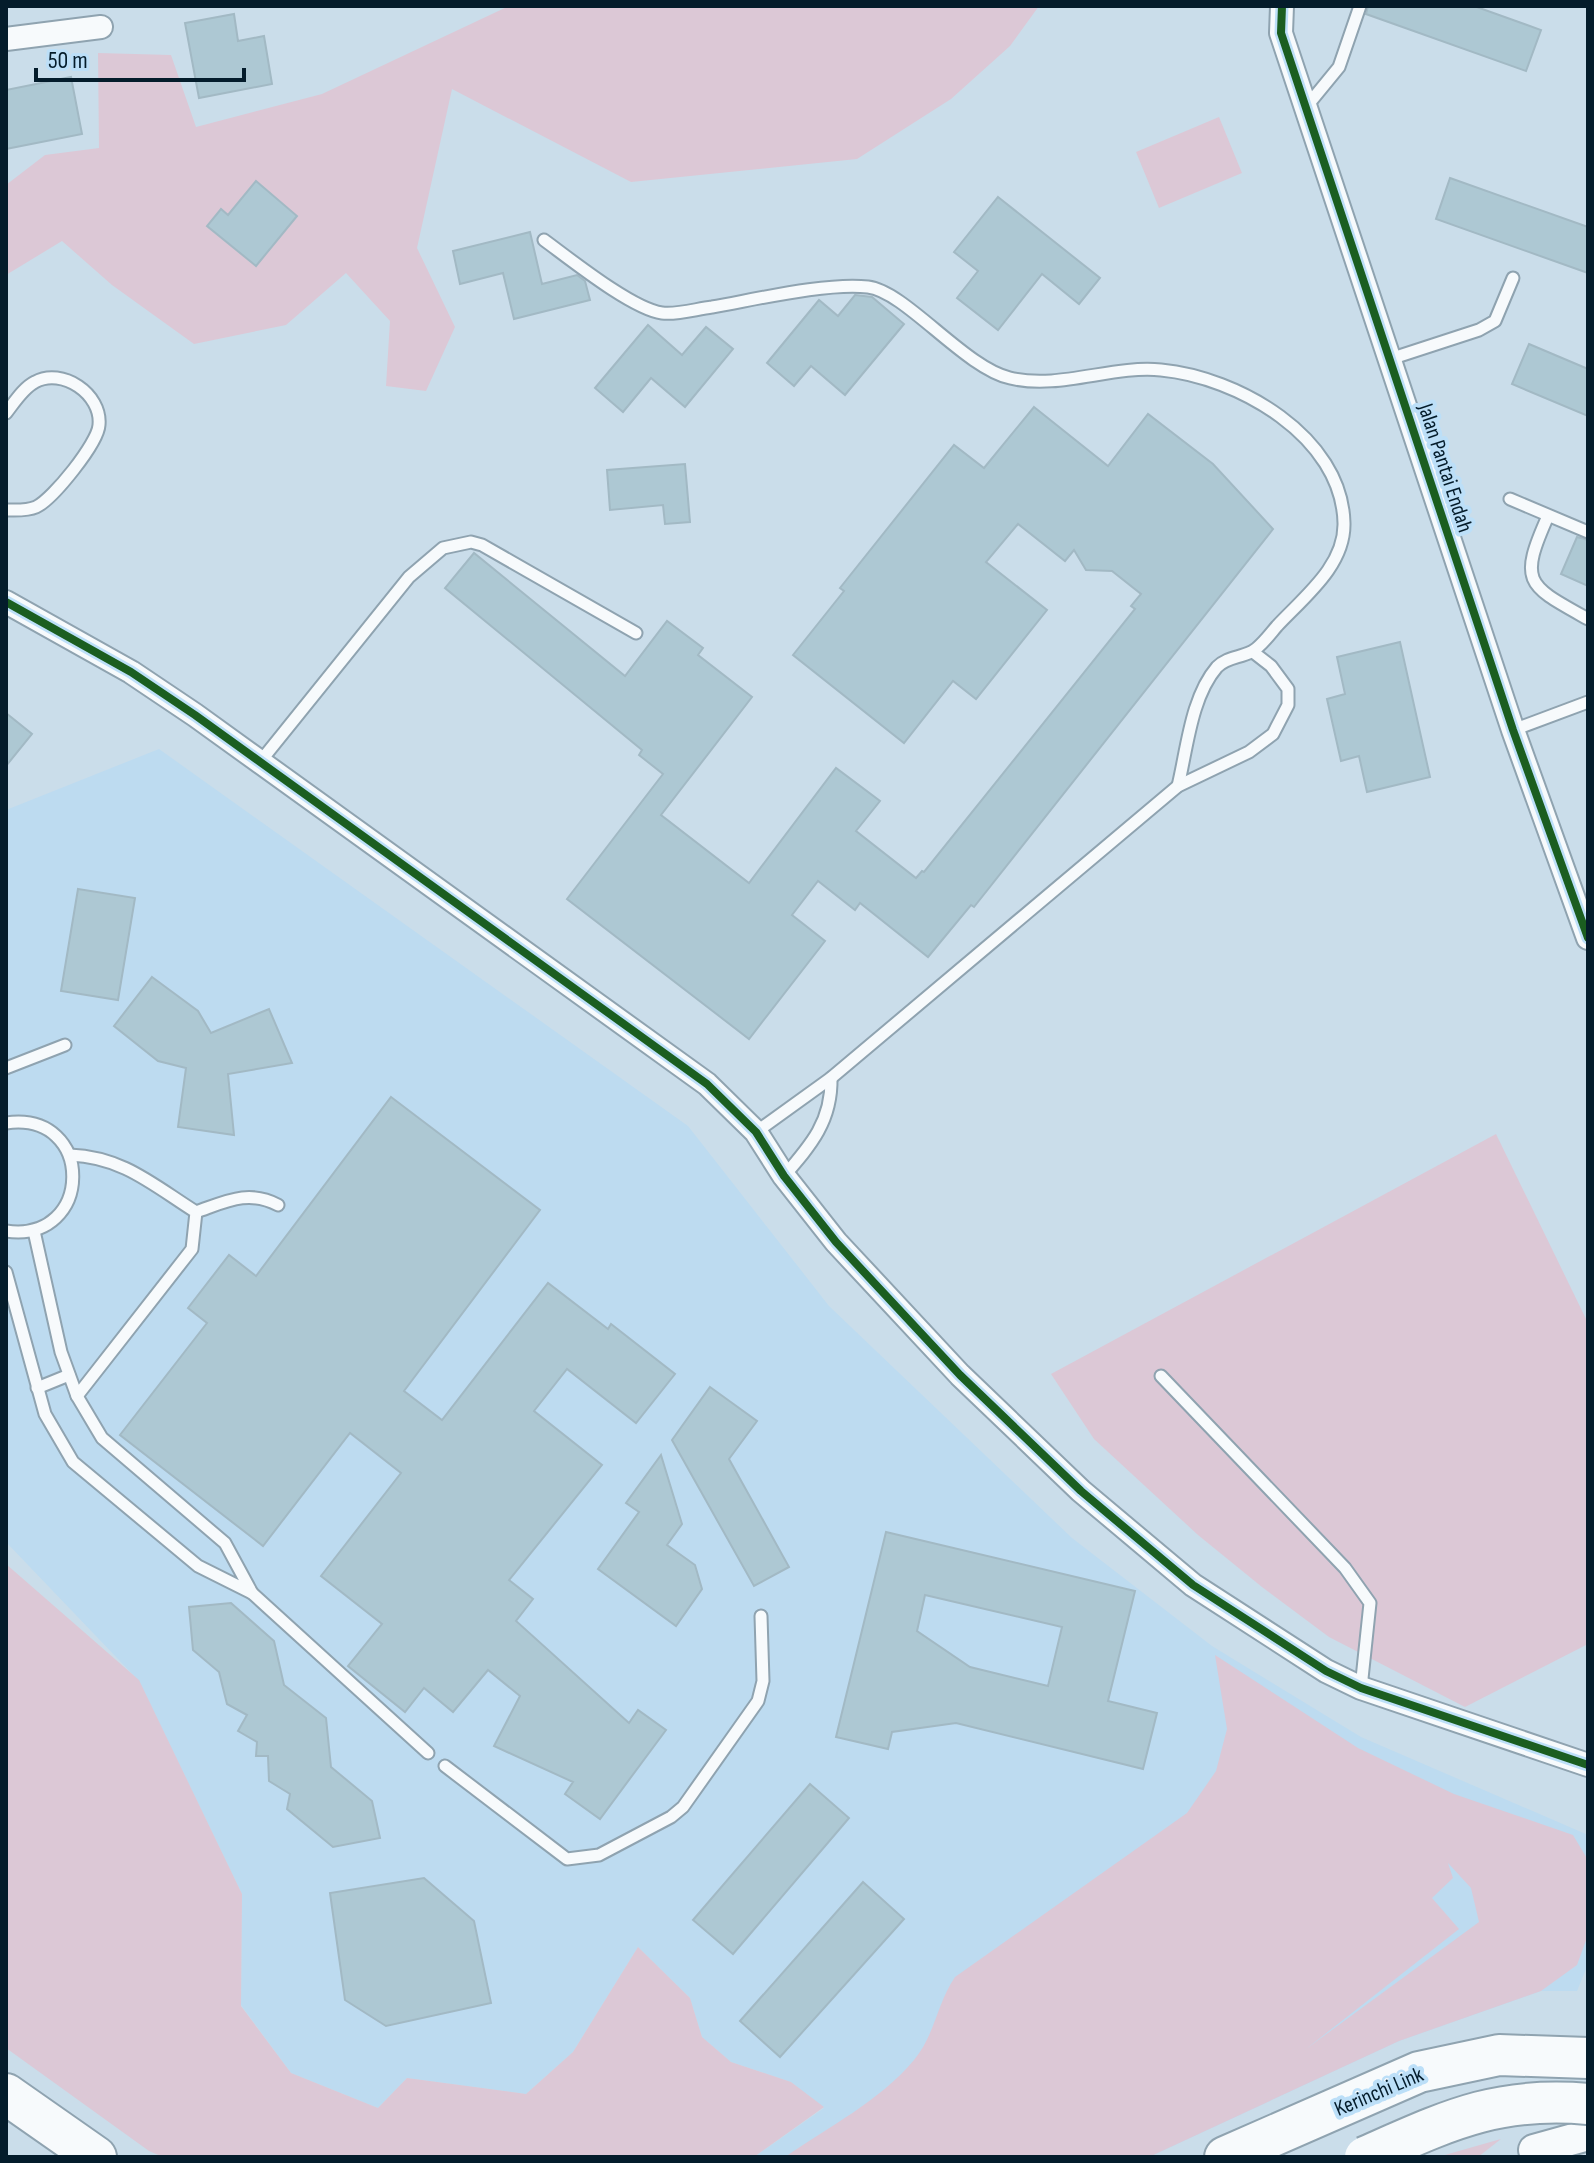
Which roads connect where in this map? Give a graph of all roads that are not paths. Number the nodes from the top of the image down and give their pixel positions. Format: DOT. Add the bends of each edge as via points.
graph roads {
  1 [pos="1282,6"];
  2 [pos="1360,6"];
  3 [pos="101,27"];
  4 [pos="6,39"];
  5 [pos="1306,107"];
  6 [pos="544,240"];
  7 [pos="1513,278"];
  8 [pos="1390,359"];
  9 [pos="6,413"];
  10 [pos="1510,499"];
  11 [pos="6,510"];
  12 [pos="1548,516"];
  13 [pos="1588,532"];
  14 [pos="6,602"];
  15 [pos="1588,619"];
  16 [pos="636,633"];
  17 [pos="1253,652"];
  18 [pos="1588,702"];
  19 [pos="1513,730"];
  20 [pos="260,762"];
  21 [pos="1178,786"];
  22 [pos="1588,938"];
  23 [pos="65,1045"];
  24 [pos="6,1068"];
  25 [pos="831,1078"];
  26 [pos="6,1123"];
  27 [pos="756,1132"];
  28 [pos="70,1155"];
  29 [pos="784,1176"];
  30 [pos="278,1205"];
  31 [pos="196,1212"];
  32 [pos="6,1231"];
  33 [pos="34,1231"];
  34 [pos="6,1272"];
  35 [pos="69,1375"];
  36 [pos="1161,1376"];
  37 [pos="37,1388"];
  38 [pos="77,1396"];
  39 [pos="252,1593"];
  40 [pos="761,1616"];
  41 [pos="1361,1688"];
  42 [pos="428,1753"];
  43 [pos="1588,1765"];
  44 [pos="445,1766"];
  45 [pos="1588,2058"];
  46 [pos="6,2094"];
  47 [pos="1588,2104"];
  48 [pos="1588,2135"];
  49 [pos="1534,2150"];
  50 [pos="96,2157"];
  51 [pos="1225,2157"];
  52 [pos="1365,2157"];
  1 -- 5 [label="street, Jalan Pantai Endah" via="1281,33"];
  2 -- 5 [label="lane" via="1339,67"];
  3 -- 4 [label="street"];
  5 -- 8 [label="street, Jalan Pantai Endah"];
  6 -- 17 [label="lane" via="604,283 661,313 866,286 1009,378 1159,369 1210,380 1260,402 1306,437 1336,484 1344,523 1340,549 1326,575"];
  7 -- 8 [label="lane" via="1495,321"];
  8 -- 19 [label="street, Jalan Pantai Endah"];
  9 -- 11 [label="lane" via="32,383 55,377 86,392 100,423 92,445 44,502"];
  10 -- 12 [label="lane"];
  12 -- 13 [label="lane"];
  12 -- 15 [label="lane" via="1530,560 1534,581 1549,597"];
  14 -- 20 [label="street" via="131,672"];
  16 -- 20 [label="lane" via="482,545 443,548 409,577"];
  17 -- 21 [label="lane" via="1219,665 1204,685"];
  17 -- 21 [label="lane" via="1288,689 1281,721 1249,752"];
  18 -- 19 [label="lane"];
  19 -- 22 [label="street, Jalan Pantai Endah"];
  20 -- 27 [label="street" via="707,1084"];
  21 -- 25 [label="lane"];
  23 -- 24 [label="lane"];
  25 -- 27 [label="lane"];
  25 -- 29 [label="lane" via="832,1104 811,1145"];
  26 -- 28 [label="lane" via="42,1127 62,1141"];
  27 -- 29 [label="street"];
  28 -- 31 [label="lane" via="115,1161"];
  28 -- 33 [label="lane" via="75,1173 64,1209"];
  29 -- 41 [label="street" via="836,1242 950,1364 1081,1491 1193,1585"];
  30 -- 31 [label="lane" via="245,1196"];
  31 -- 38 [label="lane" via="192,1249"];
  32 -- 33 [label="lane"];
  33 -- 35 [label="lane"];
  34 -- 37 [label="lane"];
  35 -- 37 [label="lane"];
  35 -- 38 [label="lane"];
  36 -- 41 [label="lane" via="1345,1568 1370,1603"];
  37 -- 39 [label="lane" via="45,1414 73,1462 198,1566"];
  38 -- 39 [label="lane" via="102,1438 225,1543"];
  39 -- 42 [label="lane"];
  40 -- 44 [label="lane" via="763,1681 758,1701 683,1807 599,1855 567,1859"];
  41 -- 43 [label="street"];
  45 -- 51 [label="highway, Kerinchi Link" via="1499,2055 1419,2072"];
  46 -- 50 [label="highway"];
  47 -- 52 [label="highway, bridge" via="1541,2100 1487,2109"];
  48 -- 49 [label="main road"];
}
